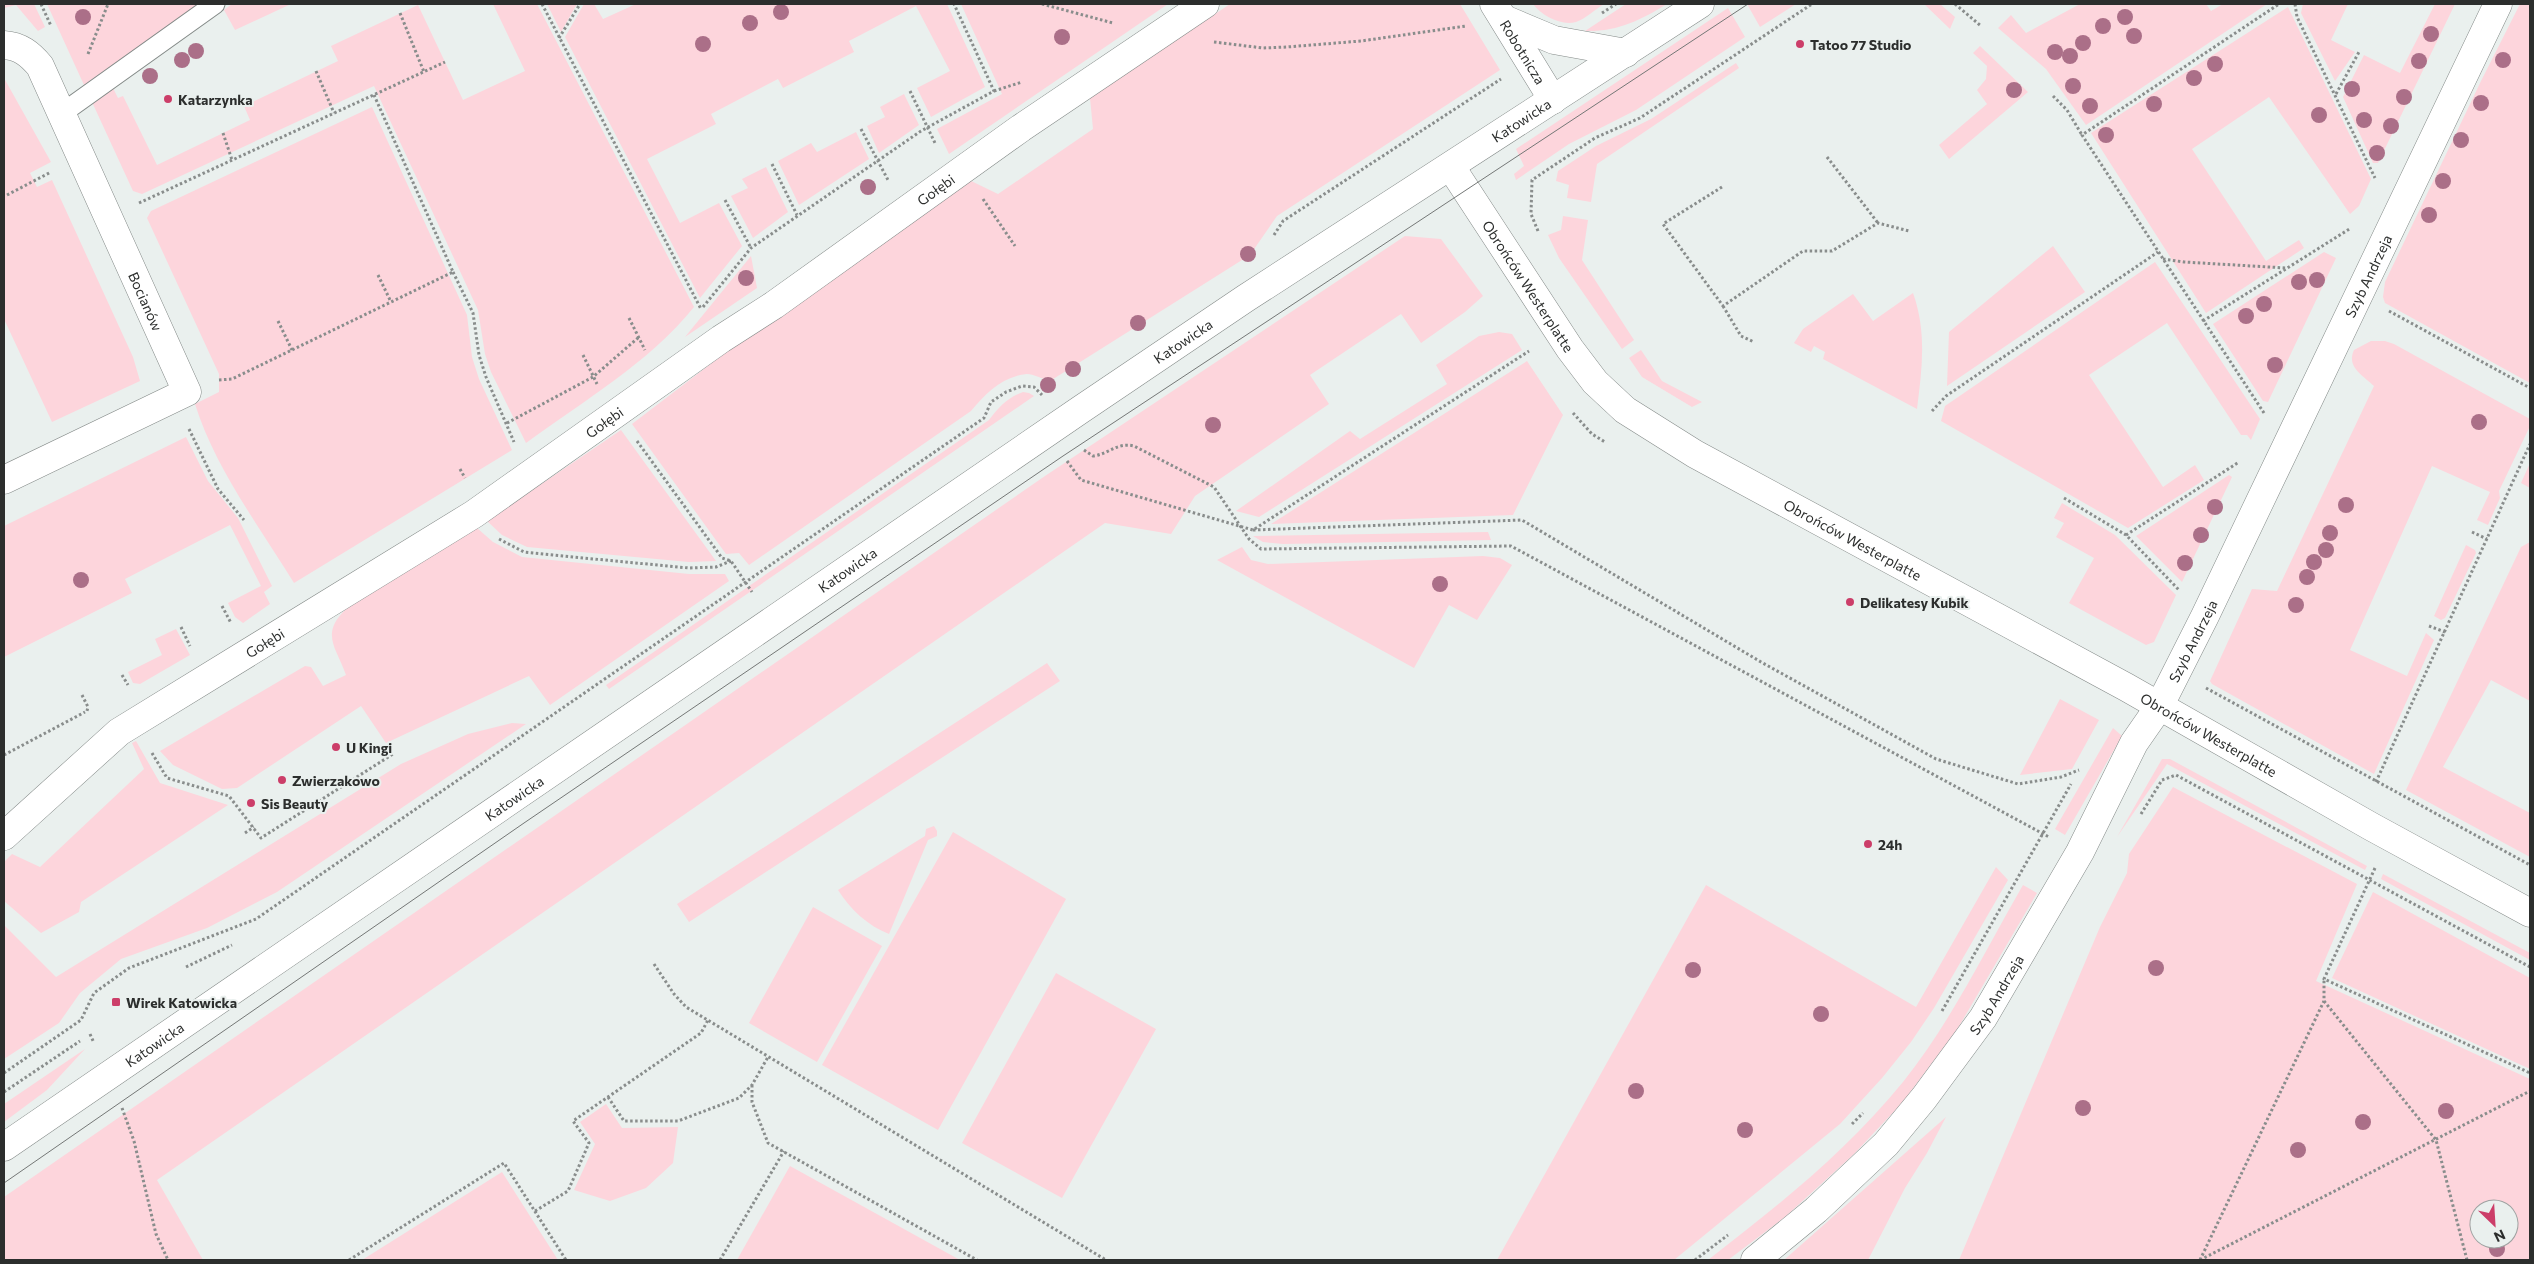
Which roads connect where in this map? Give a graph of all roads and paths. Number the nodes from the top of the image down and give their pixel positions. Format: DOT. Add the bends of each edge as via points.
graph roads {
  1 [pos="108,4"];
  2 [pos="215,4"];
  3 [pos="542,4"];
  4 [pos="580,4"];
  5 [pos="954,4"];
  6 [pos="1042,4"];
  7 [pos="1205,4"];
  8 [pos="1700,4"];
  9 [pos="1812,4"];
  10 [pos="1955,4"];
  11 [pos="2279,4"];
  12 [pos="2295,4"];
  13 [pos="2498,4"];
  14 [pos="1960,5"];
  15 [pos="1499,12"];
  16 [pos="400,13"];
  17 [pos="1471,25"];
  18 [pos="1981,26"];
  19 [pos="559,38"];
  20 [pos="1157,38"];
  21 [pos="4,46"];
  22 [pos="2358,52"];
  23 [pos="1626,53"];
  24 [pos="86,59"];
  25 [pos="445,62"];
  26 [pos="316,71"];
  27 [pos="424,72"];
  28 [pos="910,91"];
  29 [pos="374,95"];
  30 [pos="2336,95"];
  31 [pos="2052,96"];
  32 [pos="1552,100"];
  33 [pos="334,113"];
  34 [pos="61,114"];
  35 [pos="928,127"];
  36 [pos="862,129"];
  37 [pos="223,133"];
  38 [pos="2082,135"];
  39 [pos="1827,157"];
  40 [pos="232,160"];
  41 [pos="877,162"];
  42 [pos="772,164"];
  43 [pos="1451,167"];
  44 [pos="2380,171"];
  45 [pos="52,172"];
  46 [pos="952,177"];
  47 [pos="1722,187"];
  48 [pos="7,195"];
  49 [pos="725,200"];
  50 [pos="134,205"];
  51 [pos="906,211"];
  52 [pos="797,215"];
  53 [pos="1878,223"];
  54 [pos="1909,231"];
  55 [pos="2352,233"];
  56 [pos="1540,238"];
  57 [pos="1015,246"];
  58 [pos="751,248"];
  59 [pos="2158,252"];
  60 [pos="2162,259"];
  61 [pos="2288,268"];
  62 [pos="453,272"];
  63 [pos="378,275"];
  64 [pos="2358,295"];
  65 [pos="391,302"];
  66 [pos="1722,306"];
  67 [pos="629,318"];
  68 [pos="278,321"];
  69 [pos="2203,321"];
  70 [pos="638,337"];
  71 [pos="1754,342"];
  72 [pos="1526,343"];
  73 [pos="292,350"];
  74 [pos="646,353"];
  75 [pos="583,356"];
  76 [pos="593,377"];
  77 [pos="213,381"];
  78 [pos="2530,388"];
  79 [pos="599,389"];
  80 [pos="2271,410"];
  81 [pos="1932,412"];
  82 [pos="1063,421"];
  83 [pos="507,423"];
  84 [pos="632,434"];
  85 [pos="191,438"];
  86 [pos="2530,444"];
  87 [pos="516,447"];
  88 [pos="2242,460"];
  89 [pos="4,480"];
  90 [pos="1082,480"];
  91 [pos="2064,498"];
  92 [pos="474,514"];
  93 [pos="244,520"];
  94 [pos="1240,527"];
  95 [pos="1252,530"];
  96 [pos="2472,532"];
  97 [pos="2126,535"];
  98 [pos="2487,539"];
  99 [pos="731,561"];
  100 [pos="745,582"];
  101 [pos="752,592"];
  102 [pos="2183,595"];
  103 [pos="181,626"];
  104 [pos="2429,626"];
  105 [pos="2444,632"];
  106 [pos="193,652"];
  107 [pos="2177,670"];
  108 [pos="82,695"];
  109 [pos="2159,707"];
  110 [pos="87,711"];
  111 [pos="150,750"];
  112 [pos="393,754"];
  113 [pos="2082,766"];
  114 [pos="2078,773"];
  115 [pos="2376,782"];
  116 [pos="2136,821"];
  117 [pos="254,827"];
  118 [pos="245,833"];
  119 [pos="2043,834"];
  120 [pos="4,836"];
  121 [pos="2057,840"];
  122 [pos="2378,863"];
  123 [pos="2530,865"];
  124 [pos="2370,881"];
  125 [pos="2530,913"];
  126 [pos="654,964"];
  127 [pos="2530,968"];
  128 [pos="2324,978"];
  129 [pos="2324,1001"];
  130 [pos="1941,1012"];
  131 [pos="708,1020"];
  132 [pos="90,1034"];
  133 [pos="80,1041"];
  134 [pos="768,1057"];
  135 [pos="4,1073"];
  136 [pos="2530,1073"];
  137 [pos="108,1076"];
  138 [pos="752,1085"];
  139 [pos="2530,1091"];
  140 [pos="4,1092"];
  141 [pos="608,1097"];
  142 [pos="1866,1110"];
  143 [pos="1846,1130"];
  144 [pos="2436,1140"];
  145 [pos="4,1147"];
  146 [pos="784,1151"];
  147 [pos="535,1211"];
  148 [pos="1733,1230"];
  149 [pos="168,1260"];
  150 [pos="348,1260"];
  151 [pos="566,1260"];
  152 [pos="720,1260"];
  153 [pos="977,1260"];
  154 [pos="1106,1260"];
  155 [pos="1695,1260"];
  156 [pos="1755,1260"];
  157 [pos="2467,1260"];
  1 -- 24 [label="path"];
  2 -- 34 [label="lane"];
  3 -- 19 [label="path"];
  4 -- 19 [label="path"];
  5 -- 35 [label="path" via="994,91"];
  6 -- 20 [label="path" via="1092,16"];
  7 -- 20 [label="street, Gołębi"];
  8 -- 23 [label="street, Katowicka"];
  9 -- 56 [label="path" via="1640,118 1595,138 1532,180 1531,214"];
  10 -- 14 [label="path"];
  11 -- 38 [label="path"];
  12 -- 30 [label="path" via="2297,17"];
  13 -- 64 [label="street, Szyb Andrzeja"];
  14 -- 18 [label="path"];
  15 -- 23 [label="street" via="1554,40"];
  15 -- 32 [label="street, Robotnicza"];
  16 -- 27 [label="path"];
  17 -- 20 [label="path" via="1370,40 1263,48"];
  19 -- 58 [label="path" via="701,309"];
  20 -- 46 [label="street, Gołębi"];
  21 -- 34 [label="street, Bocianów" via="15,46 30,54 40,66"];
  22 -- 30 [label="path"];
  23 -- 32 [label="street, Katowicka"];
  25 -- 27 [label="path"];
  26 -- 33 [label="path"];
  27 -- 29 [label="path"];
  28 -- 35 [label="path"];
  29 -- 33 [label="path"];
  29 -- 62 [label="path"];
  30 -- 44 [label="path" via="2376,180"];
  31 -- 38 [label="path" via="2067,110"];
  32 -- 43 [label="street, Katowicka"];
  33 -- 40 [label="path"];
  34 -- 89 [label="street, Bocianów" via="187,392"];
  35 -- 41 [label="path"];
  35 -- 46 [label="path"];
  36 -- 41 [label="path"];
  37 -- 40 [label="path"];
  38 -- 59 [label="path"];
  39 -- 53 [label="path"];
  40 -- 50 [label="path"];
  41 -- 51 [label="path"];
  41 -- 52 [label="path"];
  42 -- 52 [label="path"];
  43 -- 82 [label="street, Katowicka" via="1246,298"];
  43 -- 109 [label="street, Obrońców Westerplatte" via="1570,350 1595,382 1625,410 1694,454"];
  45 -- 48 [label="path"];
  46 -- 51 [label="street, Gołębi"];
  46 -- 57 [label="path" via="972,183"];
  47 -- 66 [label="path" via="1663,224"];
  49 -- 58 [label="path"];
  51 -- 92 [label="street, Gołębi"];
  52 -- 58 [label="path"];
  53 -- 54 [label="path"];
  53 -- 66 [label="path" via="1832,251 1803,250"];
  55 -- 61 [label="path" via="2356,225"];
  59 -- 60 [label="path"];
  59 -- 81 [label="path" via="1946,396"];
  60 -- 61 [label="path"];
  60 -- 69 [label="path"];
  61 -- 69 [label="path"];
  62 -- 65 [label="path"];
  62 -- 83 [label="path" via="473,313 479,355"];
  63 -- 65 [label="path"];
  64 -- 78 [label="path"];
  64 -- 107 [label="street, Szyb Andrzeja"];
  65 -- 73 [label="path"];
  66 -- 71 [label="path" via="1741,336"];
  67 -- 70 [label="path"];
  68 -- 73 [label="path"];
  69 -- 80 [label="path" via="2267,418"];
  70 -- 74 [label="path"];
  70 -- 76 [label="path"];
  72 -- 95 [label="path" via="1531,350"];
  73 -- 77 [label="path" via="232,380"];
  75 -- 76 [label="path"];
  76 -- 79 [label="path"];
  76 -- 83 [label="path"];
  82 -- 94 [label="path" via="1086,454 1102,455 1115,446 1134,446 1214,487"];
  82 -- 100 [label="path" via="1034,387 1022,386 1006,392 991,402 984,418"];
  82 -- 137 [label="street, Katowicka"];
  83 -- 87 [label="path"];
  84 -- 99 [label="path" via="722,558"];
  85 -- 93 [label="path" via="218,489"];
  86 -- 98 [label="path"];
  88 -- 97 [label="path"];
  90 -- 94 [label="path"];
  91 -- 97 [label="path"];
  92 -- 99 [label="path" via="497,538 524,552 689,568 716,567"];
  92 -- 120 [label="street, Gołębi" via="119,732"];
  94 -- 95 [label="path"];
  94 -- 119 [label="path" via="1261,549 1510,546"];
  95 -- 114 [label="path" via="1522,520 1761,662 1936,760 2018,784"];
  96 -- 98 [label="path"];
  97 -- 102 [label="path"];
  98 -- 105 [label="path"];
  99 -- 100 [label="path"];
  100 -- 101 [label="path"];
  100 -- 135 [label="path" via="256,919 129,968 94,993 81,1020"];
  103 -- 106 [label="path"];
  104 -- 105 [label="path"];
  105 -- 115 [label="path"];
  107 -- 109 [label="street, Szyb Andrzeja"];
  107 -- 115 [label="path"];
  108 -- 110 [label="path"];
  109 -- 125 [label="street, Obrońców Westerplatte"];
  109 -- 156 [label="street, Szyb Andrzeja" via="2134,743 2076,860 1983,1018 1886,1144 1816,1210"];
  111 -- 117 [label="path" via="167,778 229,796"];
  112 -- 117 [label="path" via="261,838"];
  113 -- 114 [label="path"];
  114 -- 119 [label="path"];
  115 -- 123 [label="path"];
  116 -- 124 [label="path" via="2162,780 2176,775"];
  117 -- 118 [label="path"];
  119 -- 121 [label="path"];
  119 -- 130 [label="path"];
  122 -- 124 [label="path"];
  124 -- 127 [label="path"];
  124 -- 128 [label="path"];
  126 -- 131 [label="path" via="686,1007"];
  128 -- 129 [label="path"];
  128 -- 136 [label="path"];
  129 -- 144 [label="path"];
  129 -- 144 [label="path" via="2200,1260"];
  131 -- 134 [label="path"];
  131 -- 141 [label="path" via="701,1033"];
  132 -- 137 [label="path"];
  133 -- 140 [label="path"];
  134 -- 138 [label="path"];
  134 -- 154 [label="path"];
  137 -- 145 [label="street, Katowicka"];
  137 -- 149 [label="path" via="134,1141 150,1214"];
  138 -- 141 [label="path" via="739,1098 678,1121 624,1121"];
  138 -- 146 [label="path" via="752,1102 768,1142"];
  139 -- 144 [label="path"];
  141 -- 147 [label="path" via="573,1121 589,1143 568,1191"];
  142 -- 143 [label="path"];
  144 -- 157 [label="path"];
  146 -- 152 [label="path"];
  146 -- 153 [label="path"];
  147 -- 150 [label="path" via="504,1163"];
  147 -- 151 [label="path"];
  148 -- 155 [label="path"];
}
